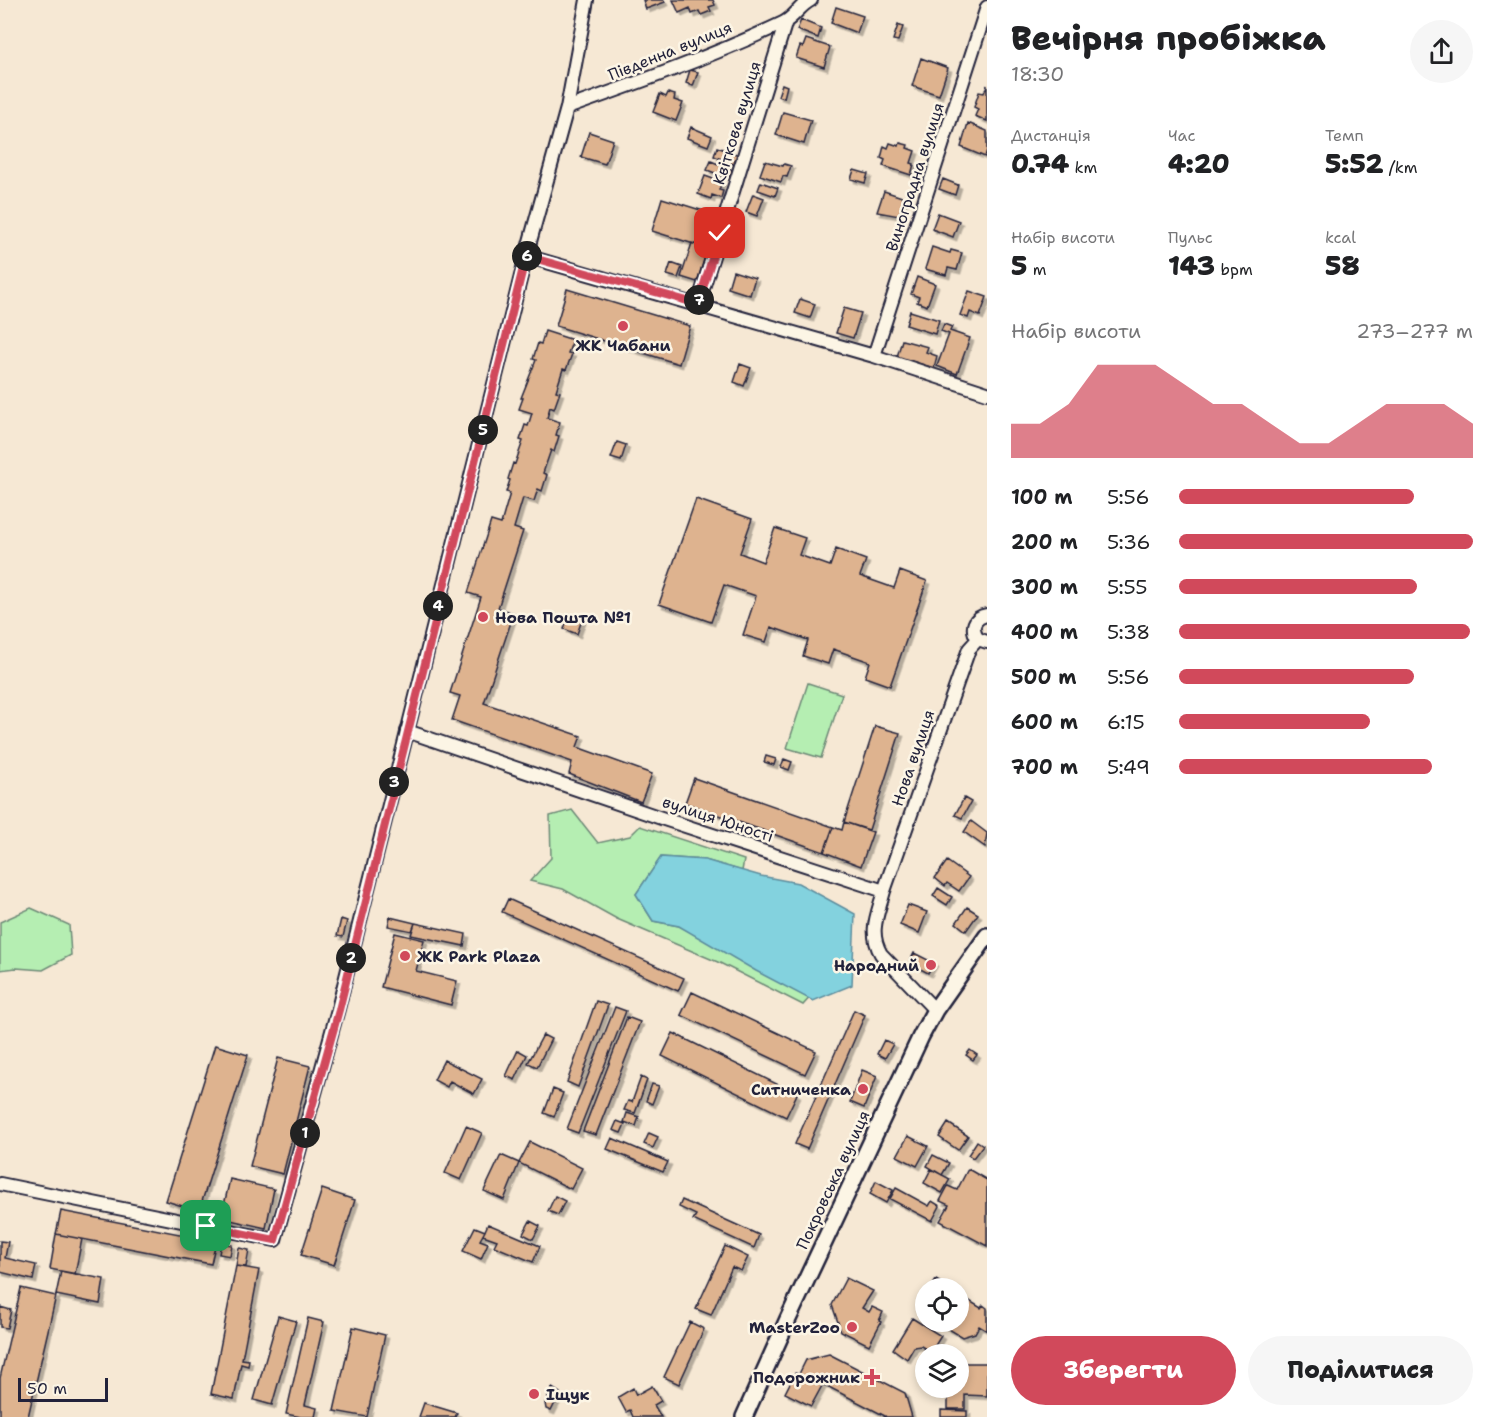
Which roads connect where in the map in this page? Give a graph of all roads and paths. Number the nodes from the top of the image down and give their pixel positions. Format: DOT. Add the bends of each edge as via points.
graph roads {
  1 [pos="587,0"];
  2 [pos="807,1"];
  3 [pos="987,7"];
  4 [pos="786,21"];
  5 [pos="567,108"];
  6 [pos="526,256"];
  7 [pos="698,304"];
  8 [pos="874,356"];
  9 [pos="987,393"];
  10 [pos="987,615"];
  11 [pos="982,640"];
  12 [pos="406,731"];
  13 [pos="884,891"];
  14 [pos="987,936"];
  15 [pos="935,1010"];
  16 [pos="0,1184"];
  17 [pos="744,1417"];
  1 -- 5 [label="street"];
  2 -- 4 [label="street, Південна вулиця"];
  3 -- 8 [label="street, Виноградна вулиця"];
  4 -- 5 [label="street, Південна вулиця" via="680,67"];
  4 -- 7 [label="street, Квіткова вулиця"];
  5 -- 6 [label="street"];
  6 -- 7 [label="street"];
  6 -- 12 [label="street"];
  7 -- 8 [label="street"];
  8 -- 9 [label="street"];
  10 -- 11 [label="street, Нова вулиця" via="978,618 973,630"];
  11 -- 13 [label="street, Нова вулиця" via="969,649"];
  12 -- 13 [label="street, вулиця Юності"];
  12 -- 16 [label="street" via="339,1010 275,1240"];
  13 -- 15 [label="street" via="873,933 875,944"];
  14 -- 15 [label="street, Покровська вулиця"];
  15 -- 17 [label="street, Покровська вулиця"];
}
